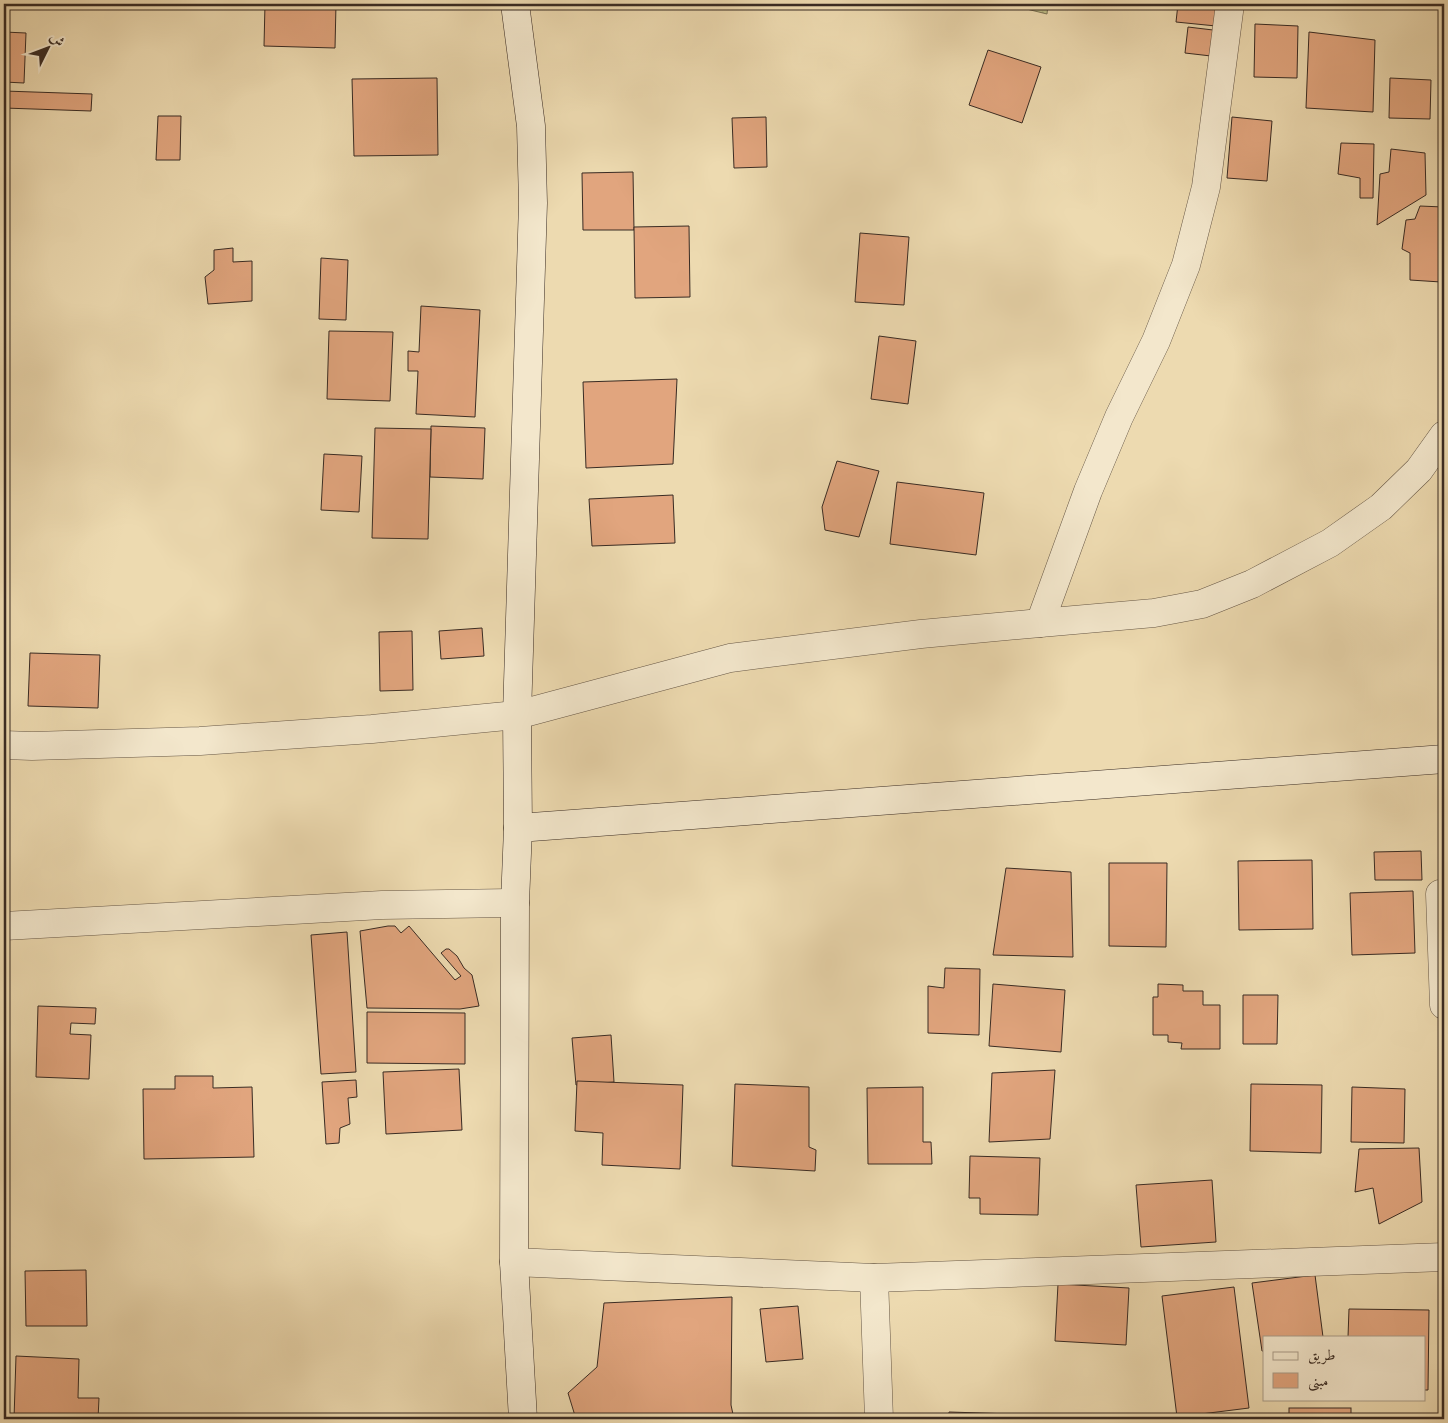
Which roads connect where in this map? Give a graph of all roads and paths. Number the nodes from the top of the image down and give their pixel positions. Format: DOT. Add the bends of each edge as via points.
graph roads {
  1 [pos="514,4"];
  2 [pos="1230,4"];
  3 [pos="1444,435"];
  4 [pos="1040,623"];
  5 [pos="517,715"];
  6 [pos="4,745"];
  7 [pos="1444,759"];
  8 [pos="518,828"];
  9 [pos="1440,894"];
  10 [pos="514,903"];
  11 [pos="4,926"];
  12 [pos="1444,1005"];
  13 [pos="1444,1257"];
  14 [pos="514,1262"];
  15 [pos="874,1278"];
  16 [pos="523,1419"];
  17 [pos="879,1419"];
  1 -- 5 [label="street" via="531,126 533,202"];
  2 -- 4 [label="street" via="1206,187 1186,265 1156,341 1088,490"];
  3 -- 4 [label="street" via="1419,470 1381,507 1330,543 1252,584 1202,604 1154,613"];
  4 -- 5 [label="street" via="730,658"];
  5 -- 6 [label="street" via="200,741"];
  5 -- 8 [label="street"];
  7 -- 8 [label="street"];
  8 -- 10 [label="street"];
  9 -- 12 [label="street"];
  10 -- 11 [label="street" via="382,905"];
  10 -- 14 [label="street"];
  13 -- 15 [label="street"];
  14 -- 15 [label="street"];
  14 -- 16 [label="street"];
  15 -- 17 [label="street"];
}
